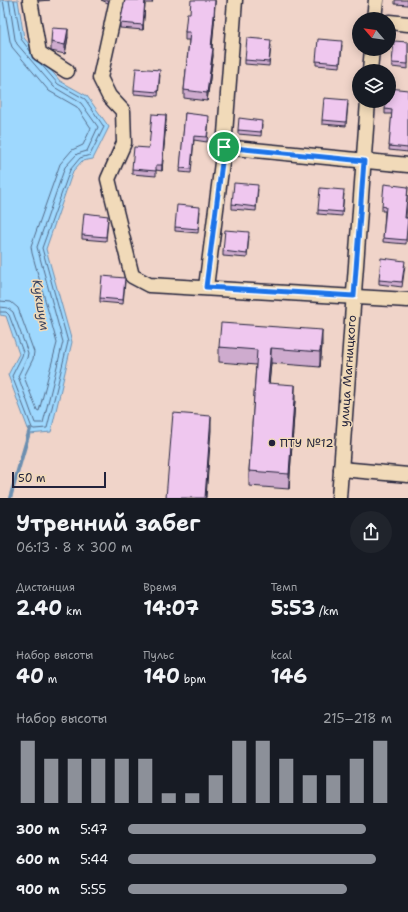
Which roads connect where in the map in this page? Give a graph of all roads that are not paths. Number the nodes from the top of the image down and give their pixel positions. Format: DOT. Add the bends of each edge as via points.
graph roads {
  1 [pos="30,0"];
  2 [pos="117,0"];
  3 [pos="235,0"];
  4 [pos="376,0"];
  5 [pos="375,12"];
  6 [pos="396,23"];
  7 [pos="408,24"];
  8 [pos="67,71"];
  9 [pos="368,108"];
  10 [pos="224,147"];
  11 [pos="364,161"];
  12 [pos="408,165"];
  13 [pos="206,287"];
  14 [pos="354,296"];
  15 [pos="408,300"];
  16 [pos="341,469"];
  17 [pos="408,475"];
  18 [pos="339,498"];
  1 -- 8 [label="street" via="39,53"];
  2 -- 13 [label="street" via="100,78 109,96 123,111 124,143 108,179 132,276 149,285"];
  3 -- 10 [label="street"];
  4 -- 5 [label="street"];
  6 -- 7 [label="street"];
  9 -- 11 [label="street, улица Магницкого"];
  10 -- 11 [label="street"];
  10 -- 13 [label="street"];
  11 -- 12 [label="street"];
  11 -- 14 [label="street, улица Магницкого"];
  13 -- 14 [label="street"];
  14 -- 15 [label="street"];
  14 -- 16 [label="street, улица Магницкого"];
  16 -- 17 [label="street"];
  16 -- 18 [label="street, улица Магницкого"];
}
